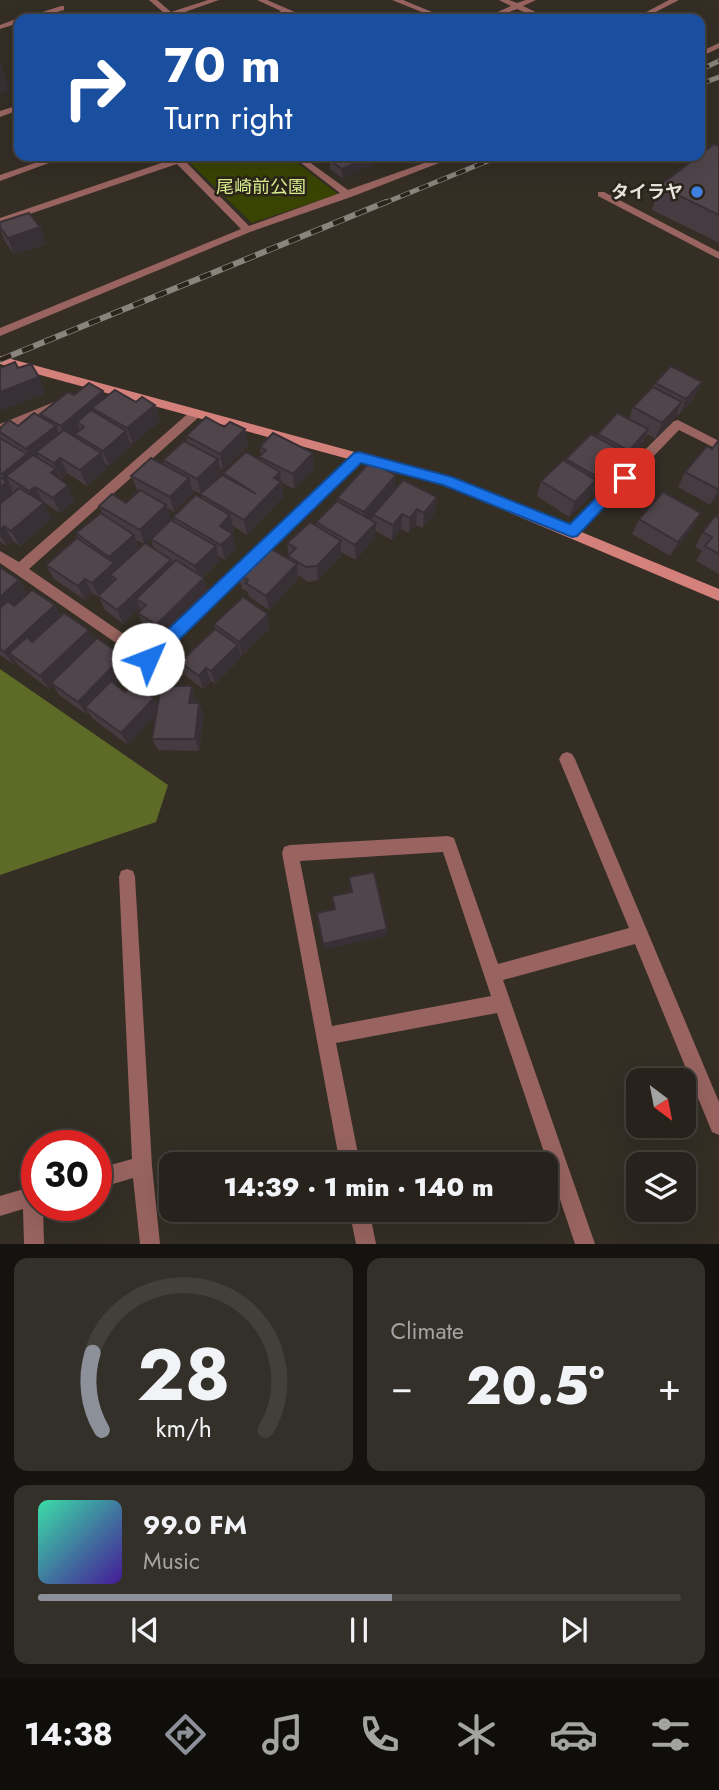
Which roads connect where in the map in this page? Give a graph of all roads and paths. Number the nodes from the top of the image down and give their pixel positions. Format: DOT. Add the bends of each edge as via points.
graph roads {
  1 [pos="153,0"];
  2 [pos="215,0"];
  3 [pos="261,0"];
  4 [pos="396,0"];
  5 [pos="503,0"];
  6 [pos="532,0"];
  7 [pos="675,0"];
  8 [pos="58,4"];
  9 [pos="518,6"];
  10 [pos="288,11"];
  11 [pos="35,14"];
  12 [pos="169,14"];
  13 [pos="173,14"];
  14 [pos="280,14"];
  15 [pos="295,14"];
  16 [pos="431,14"];
  17 [pos="498,14"];
  18 [pos="535,14"];
  19 [pos="647,14"];
  20 [pos="49,161"];
  21 [pos="169,161"];
  22 [pos="180,161"];
  23 [pos="303,161"];
  24 [pos="432,161"];
  25 [pos="0,178"];
  26 [pos="601,194"];
  27 [pos="348,195"];
  28 [pos="0,221"];
  29 [pos="247,230"];
  30 [pos="719,256"];
  31 [pos="0,331"];
  32 [pos="0,360"];
  33 [pos="100,387"];
  34 [pos="196,413"];
  35 [pos="0,429"];
  36 [pos="719,446"];
  37 [pos="359,457"];
  38 [pos="572,531"];
  39 [pos="0,556"];
  40 [pos="20,569"];
  41 [pos="719,595"];
  42 [pos="567,759"];
  43 [pos="127,877"];
  44 [pos="640,934"];
  45 [pos="493,974"];
  46 [pos="503,1003"];
  47 [pos="326,1036"];
  48 [pos="719,1125"];
  49 [pos="348,1152"];
  50 [pos="142,1166"];
  51 [pos="112,1174"];
  52 [pos="21,1200"];
  53 [pos="0,1206"];
  54 [pos="34,1221"];
  55 [pos="362,1222"];
  56 [pos="34,1244"];
  57 [pos="150,1244"];
  58 [pos="366,1244"];
  59 [pos="585,1244"];
  1 -- 12 [label="street"];
  2 -- 13 [label="street"];
  3 -- 10 [label="street"];
  4 -- 16 [label="street"];
  5 -- 9 [label="street"];
  6 -- 9 [label="street"];
  7 -- 19 [label="street"];
  8 -- 11 [label="street"];
  9 -- 17 [label="street"];
  9 -- 18 [label="street"];
  10 -- 14 [label="street"];
  10 -- 15 [label="street"];
  20 -- 25 [label="street"];
  21 -- 28 [label="street"];
  22 -- 29 [label="street"];
  23 -- 27 [label="street"];
  24 -- 27 [label="street"];
  26 -- 30 [label="street"];
  27 -- 29 [label="street"];
  29 -- 31 [label="street"];
  32 -- 33 [label="street"];
  33 -- 34 [label="street"];
  33 -- 35 [label="street"];
  34 -- 37 [label="street"];
  34 -- 40 [label="street"];
  36 -- 38 [label="street" via="678,424"];
  37 -- 38 [label="street" via="447,481"];
  37 -- 40 [label="street" via="148,659"];
  38 -- 41 [label="street"];
  39 -- 40 [label="street"];
  42 -- 44 [label="street"];
  43 -- 50 [label="street"];
  44 -- 45 [label="street"];
  44 -- 48 [label="street"];
  45 -- 46 [label="street"];
  45 -- 47 [label="street" via="448,844 290,853"];
  46 -- 47 [label="street"];
  46 -- 59 [label="street"];
  47 -- 49 [label="street"];
  50 -- 51 [label="street"];
  50 -- 57 [label="street"];
  52 -- 53 [label="street"];
  54 -- 56 [label="street"];
  55 -- 58 [label="street"];
}
